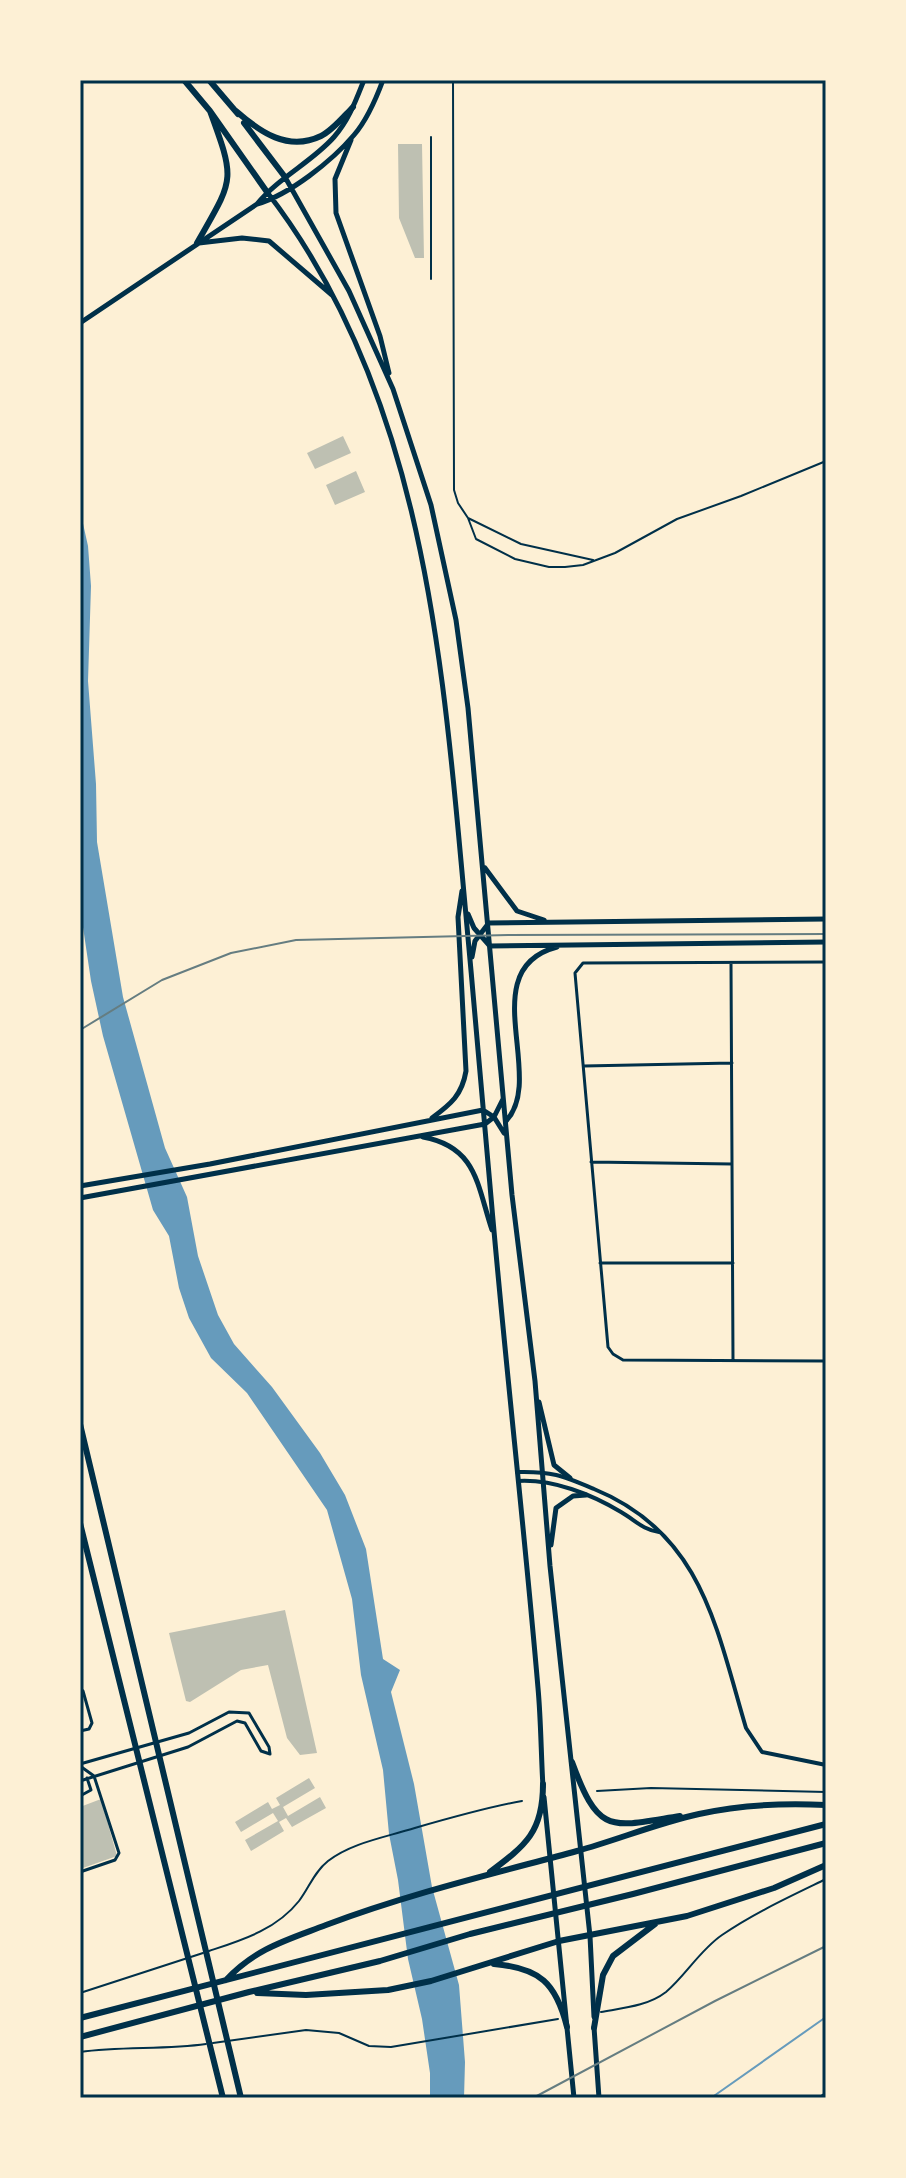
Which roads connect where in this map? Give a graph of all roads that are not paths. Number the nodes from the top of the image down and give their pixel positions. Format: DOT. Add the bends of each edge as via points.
graph roads {
  1 [pos="184,80"];
  2 [pos="209,80"];
  3 [pos="364,80"];
  4 [pos="383,80"];
  5 [pos="453,80"];
  6 [pos="353,107"];
  7 [pos="210,111"];
  8 [pos="236,111"];
  9 [pos="354,135"];
  10 [pos="431,137"];
  11 [pos="285,177"];
  12 [pos="291,188"];
  13 [pos="267,192"];
  14 [pos="273,199"];
  15 [pos="257,204"];
  16 [pos="197,243"];
  17 [pos="431,279"];
  18 [pos="336,298"];
  19 [pos="80,323"];
  20 [pos="393,389"];
  21 [pos="826,461"];
  22 [pos="468,518"];
  23 [pos="594,560"];
  24 [pos="483,864"];
  25 [pos="463,884"];
  26 [pos="465,910"];
  27 [pos="826,919"];
  28 [pos="553,922"];
  29 [pos="488,923"];
  30 [pos="478,934"];
  31 [pos="826,942"];
  32 [pos="564,945"];
  33 [pos="490,946"];
  34 [pos="826,962"];
  35 [pos="731,963"];
  36 [pos="471,968"];
  37 [pos="732,1063"];
  38 [pos="583,1066"];
  39 [pos="503,1098"];
  40 [pos="483,1110"];
  41 [pos="494,1117"];
  42 [pos="428,1121"];
  43 [pos="505,1122"];
  44 [pos="485,1124"];
  45 [pos="419,1136"];
  46 [pos="506,1138"];
  47 [pos="591,1162"];
  48 [pos="732,1164"];
  49 [pos="80,1186"];
  50 [pos="80,1198"];
  51 [pos="494,1239"];
  52 [pos="600,1263"];
  53 [pos="733,1263"];
  54 [pos="733,1360"];
  55 [pos="826,1361"];
  56 [pos="535,1381"];
  57 [pos="80,1424"];
  58 [pos="541,1471"];
  59 [pos="517,1472"];
  60 [pos="570,1478"];
  61 [pos="542,1480"];
  62 [pos="518,1481"];
  63 [pos="586,1495"];
  64 [pos="80,1523"];
  65 [pos="659,1532"];
  66 [pos="550,1566"];
  67 [pos="80,1688"];
  68 [pos="80,1731"];
  69 [pos="572,1762"];
  70 [pos="80,1765"];
  71 [pos="826,1765"];
  72 [pos="94,1776"];
  73 [pos="87,1778"];
  74 [pos="80,1781"];
  75 [pos="543,1784"];
  76 [pos="597,1791"];
  77 [pos="826,1792"];
  78 [pos="80,1796"];
  79 [pos="522,1801"];
  80 [pos="826,1805"];
  81 [pos="700,1814"];
  82 [pos="826,1824"];
  83 [pos="826,1843"];
  84 [pos="581,1850"];
  85 [pos="551,1858"];
  86 [pos="826,1865"];
  87 [pos="80,1872"];
  88 [pos="487,1874"];
  89 [pos="826,1879"];
  90 [pos="658,1922"];
  91 [pos="590,1936"];
  92 [pos="559,1941"];
  93 [pos="491,1964"];
  94 [pos="226,1980"];
  95 [pos="249,1992"];
  96 [pos="80,1993"];
  97 [pos="601,2012"];
  98 [pos="80,2018"];
  99 [pos="558,2019"];
  100 [pos="567,2027"];
  101 [pos="594,2028"];
  102 [pos="80,2037"];
  103 [pos="80,2052"];
  104 [pos="826,2094"];
  105 [pos="223,2098"];
  106 [pos="241,2098"];
  107 [pos="574,2098"];
  108 [pos="599,2098"];
  109 [pos="820,2098"];
  1 -- 7 [label="highway"];
  2 -- 8 [label="highway"];
  3 -- 6 [label="main road"];
  4 -- 9 [label="main road"];
  5 -- 22 [label="lane" via="454,490"];
  6 -- 8 [label="highway" via="320,136 292,141 267,135"];
  6 -- 11 [label="main road" via="334,137"];
  7 -- 13 [label="highway"];
  7 -- 16 [label="highway" via="229,176 226,193"];
  8 -- 11 [label="highway"];
  9 -- 12 [label="main road"];
  9 -- 20 [label="main road" via="335,179 336,213"];
  10 -- 17 [label="lane"];
  11 -- 12 [label="main road"];
  11 -- 13 [label="main road"];
  12 -- 14 [label="main road"];
  12 -- 20 [label="main road" via="349,291"];
  13 -- 14 [label="main road"];
  13 -- 15 [label="main road"];
  14 -- 15 [label="main road"];
  14 -- 18 [label="main road"];
  15 -- 16 [label="main road"];
  16 -- 18 [label="main road" via="269,241"];
  16 -- 19 [label="main road"];
  18 -- 25 [label="main road" via="375,392 420,546 445,691"];
  20 -- 24 [label="main road" via="431,505 456,620"];
  21 -- 23 [label="lane" via="677,519"];
  22 -- 23 [label="lane" via="521,544"];
  22 -- 23 [label="lane" via="476,539 515,559 549,567"];
  24 -- 28 [label="main road" via="517,911"];
  24 -- 29 [label="main road"];
  25 -- 26 [label="main road"];
  25 -- 42 [label="main road" via="458,917 464,1085 457,1099"];
  26 -- 30 [label="main road"];
  26 -- 36 [label="main road"];
  27 -- 28 [label="main road"];
  28 -- 29 [label="main road"];
  29 -- 30 [label="main road"];
  29 -- 33 [label="main road"];
  30 -- 33 [label="main road"];
  30 -- 36 [label="main road"];
  31 -- 32 [label="main road"];
  32 -- 33 [label="main road"];
  32 -- 43 [label="main road" via="528,964 516,986 519,1099"];
  33 -- 39 [label="main road"];
  34 -- 35 [label="street"];
  35 -- 37 [label="street"];
  35 -- 38 [label="street" via="583,963 575,973"];
  36 -- 40 [label="main road"];
  37 -- 38 [label="street"];
  37 -- 48 [label="street"];
  38 -- 47 [label="street"];
  39 -- 41 [label="main road"];
  39 -- 43 [label="main road"];
  40 -- 41 [label="main road"];
  40 -- 42 [label="main road"];
  40 -- 44 [label="main road"];
  41 -- 44 [label="main road"];
  41 -- 46 [label="main road"];
  42 -- 49 [label="main road"];
  43 -- 46 [label="main road"];
  44 -- 45 [label="main road"];
  44 -- 51 [label="main road"];
  45 -- 50 [label="main road"];
  45 -- 51 [label="main road" via="451,1145 466,1158"];
  46 -- 56 [label="main road"];
  47 -- 48 [label="street"];
  47 -- 52 [label="street"];
  48 -- 53 [label="street"];
  51 -- 59 [label="main road"];
  52 -- 53 [label="street"];
  52 -- 54 [label="street" via="608,1347 623,1360"];
  53 -- 54 [label="street"];
  54 -- 55 [label="street"];
  56 -- 58 [label="main road"];
  56 -- 60 [label="main road" via="554,1465"];
  57 -- 106 [label="highway"];
  58 -- 59 [label="street"];
  58 -- 60 [label="street"];
  58 -- 61 [label="main road"];
  59 -- 62 [label="main road"];
  60 -- 65 [label="street" via="620,1499"];
  61 -- 62 [label="street"];
  61 -- 63 [label="street"];
  61 -- 66 [label="main road"];
  62 -- 75 [label="main road"];
  63 -- 65 [label="street" via="646,1530"];
  63 -- 66 [label="main road" via="573,1496 556,1508"];
  64 -- 105 [label="highway"];
  65 -- 71 [label="street" via="691,1569 708,1601 755,1743 762,1752"];
  66 -- 69 [label="main road"];
  67 -- 68 [label="street" via="92,1723"];
  69 -- 81 [label="highway" via="590,1806 607,1821 634,1825"];
  69 -- 84 [label="main road"];
  70 -- 72 [label="street"];
  70 -- 72 [label="street" via="189,1733 239,1711 249,1713 269,1747 270,1754 261,1751 245,1723 237,1721 188,1747"];
  72 -- 73 [label="street"];
  72 -- 87 [label="street" via="119,1853 115,1860"];
  73 -- 74 [label="street"];
  73 -- 78 [label="street" via="91,1790"];
  75 -- 85 [label="main road"];
  75 -- 88 [label="highway" via="536,1828 517,1852"];
  76 -- 77 [label="lane"];
  79 -- 96 [label="lane" via="357,1845 327,1861 291,1911 261,1933"];
  80 -- 81 [label="highway"];
  81 -- 84 [label="highway"];
  82 -- 94 [label="highway"];
  83 -- 95 [label="highway"];
  84 -- 85 [label="highway"];
  84 -- 91 [label="main road"];
  85 -- 88 [label="highway"];
  85 -- 92 [label="main road"];
  86 -- 90 [label="highway" via="774,1888"];
  88 -- 94 [label="highway" via="354,1915 266,1950 244,1961"];
  89 -- 97 [label="lane" via="712,1942 665,1992 638,2005"];
  90 -- 91 [label="highway"];
  90 -- 101 [label="highway" via="613,1956 603,1975"];
  91 -- 92 [label="highway"];
  91 -- 101 [label="main road"];
  92 -- 93 [label="highway"];
  92 -- 100 [label="main road"];
  93 -- 95 [label="highway" via="388,1990 280,1996"];
  93 -- 100 [label="highway" via="529,1969 545,1980 560,2000"];
  94 -- 98 [label="highway"];
  95 -- 102 [label="highway"];
  99 -- 103 [label="lane" via="391,2047 306,2030 180,2048"];
  100 -- 107 [label="main road"];
  101 -- 108 [label="main road"];
  104 -- 109 [label="street"];
}
